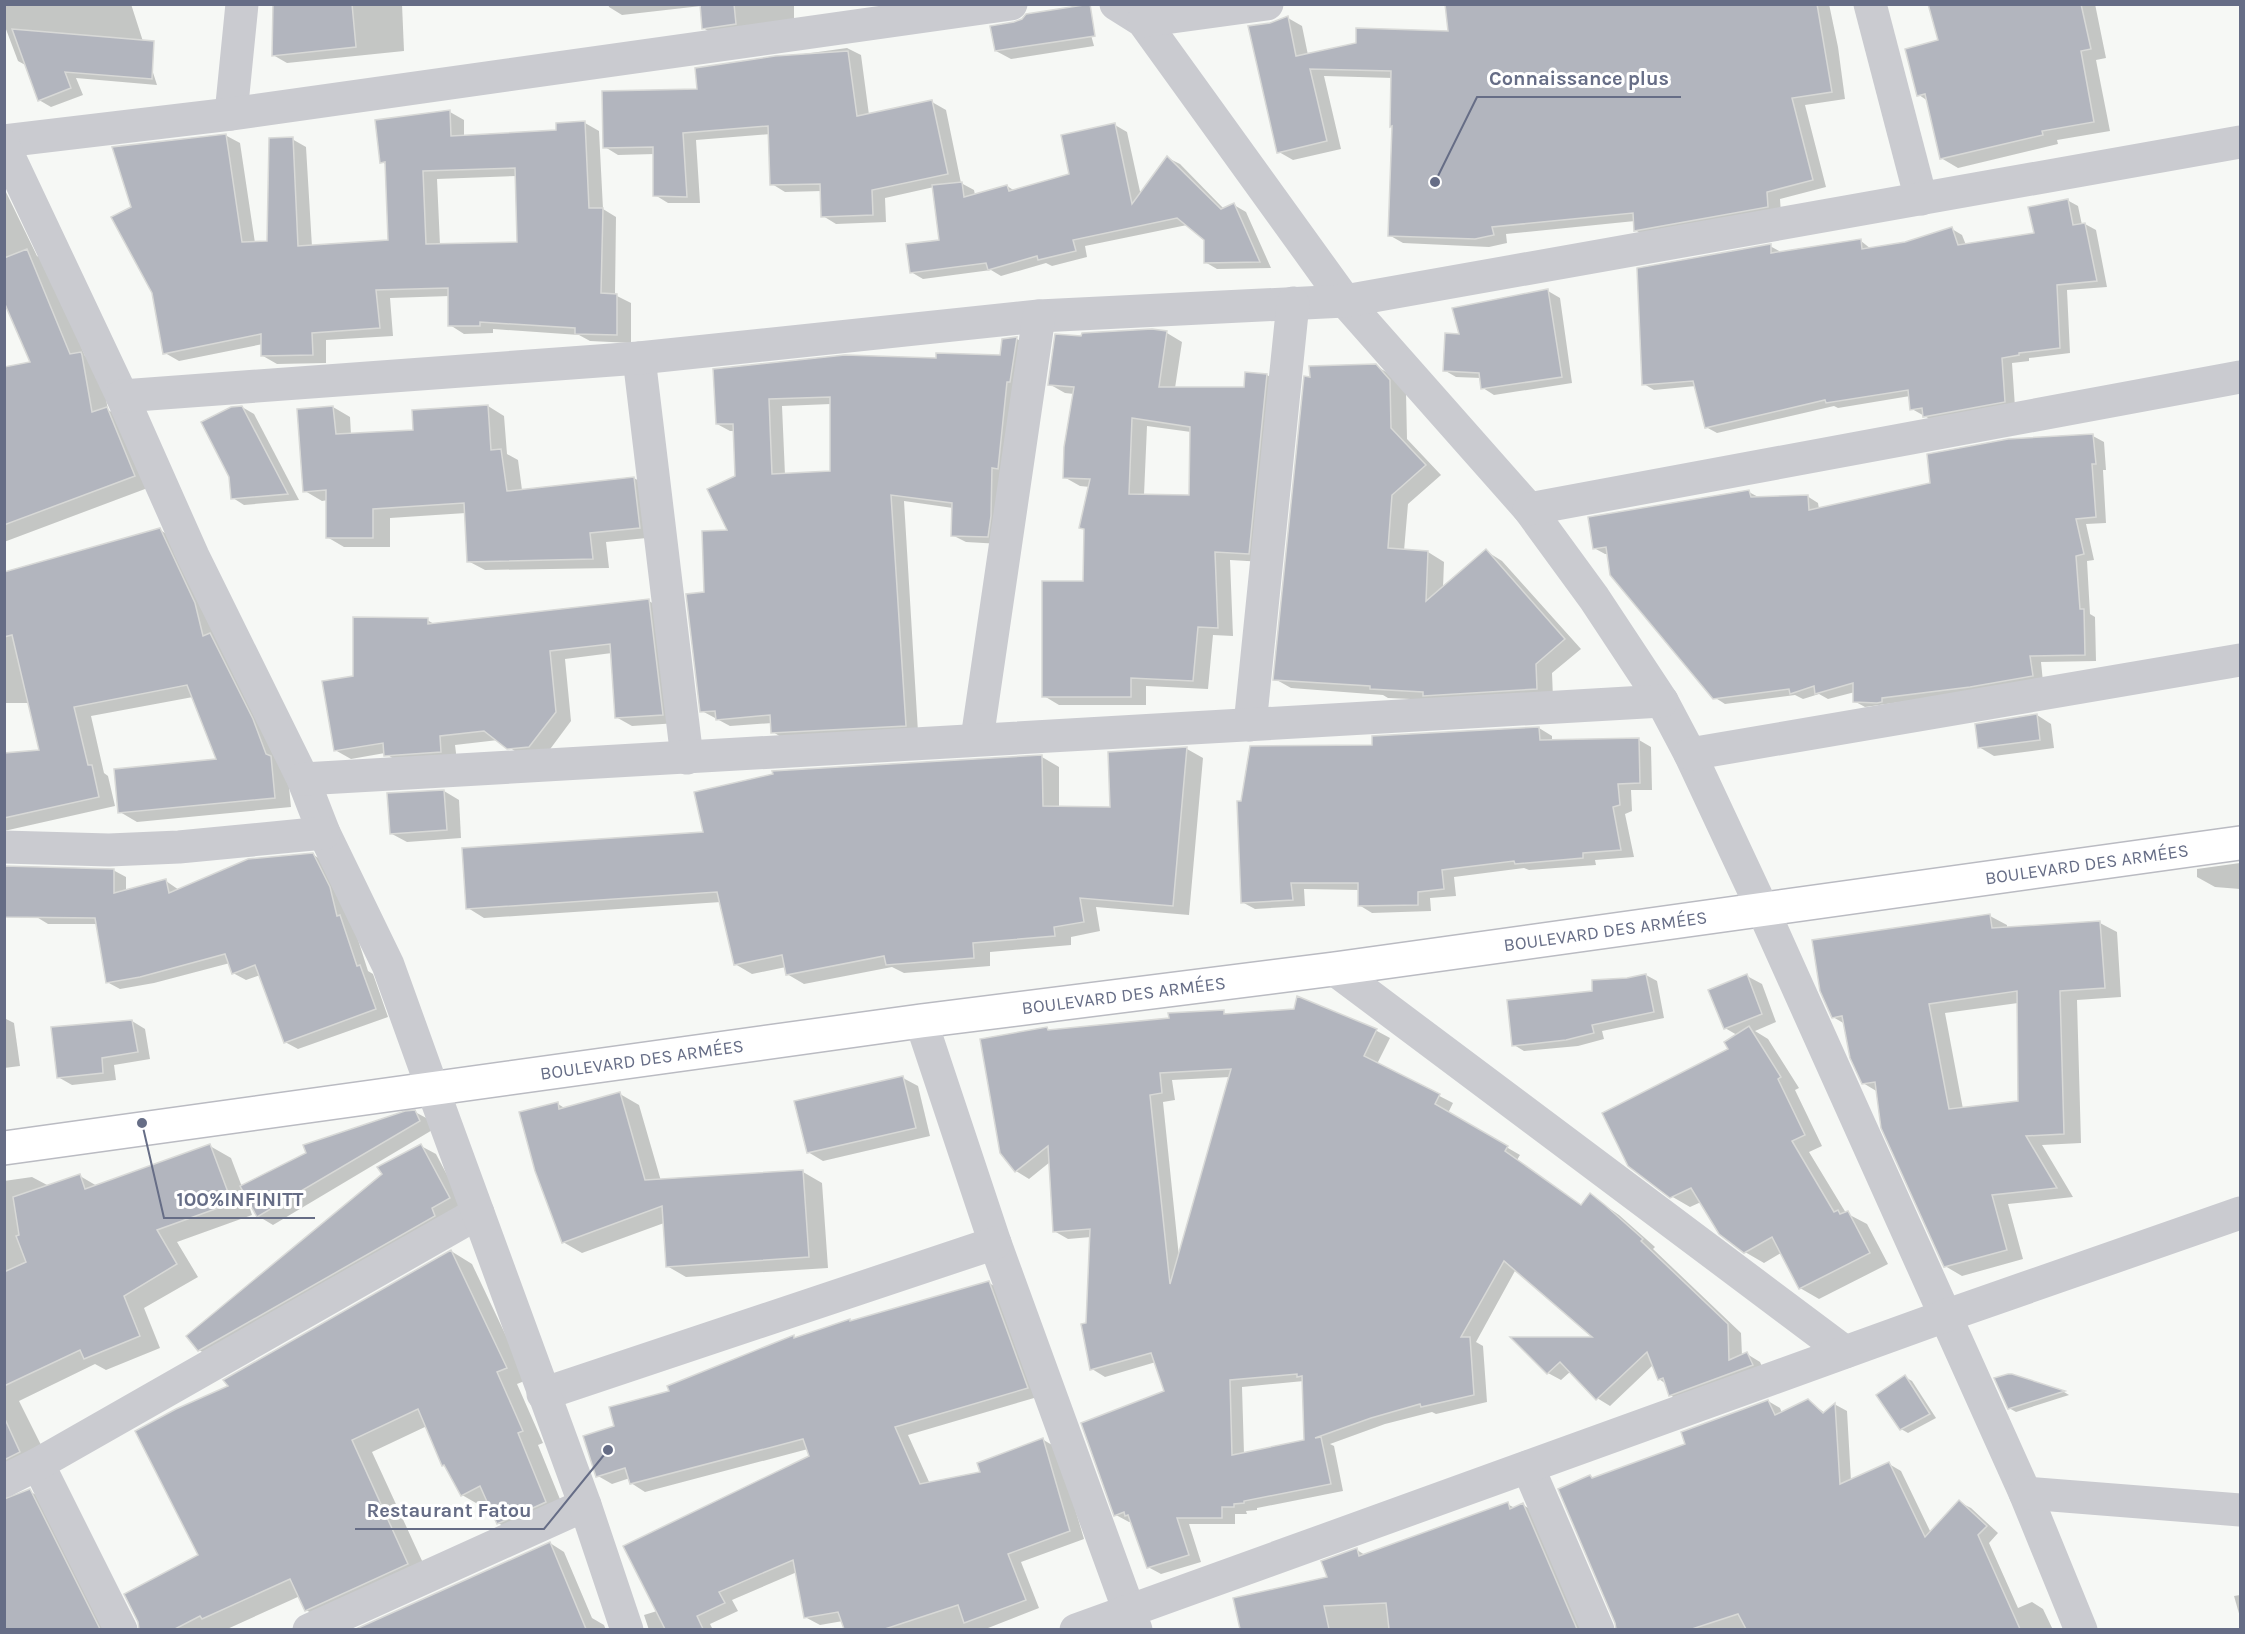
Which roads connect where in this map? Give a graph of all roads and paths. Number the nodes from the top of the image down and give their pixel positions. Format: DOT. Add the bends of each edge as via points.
graph roads {
  1 [pos="242,4"];
  2 [pos="1011,4"];
  3 [pos="1267,4"];
  4 [pos="1870,4"];
  5 [pos="1129,13"];
  6 [pos="231,114"];
  7 [pos="4,141"];
  8 [pos="2241,142"];
  9 [pos="4,146"];
  10 [pos="1921,200"];
  11 [pos="1345,301"];
  12 [pos="1293,303"];
  13 [pos="1039,316"];
  14 [pos="639,358"];
  15 [pos="2241,378"];
  16 [pos="122,396"];
  17 [pos="1529,509"];
  18 [pos="2241,660"];
  19 [pos="1662,700"];
  20 [pos="1250,725"];
  21 [pos="977,739"];
  22 [pos="1690,754"];
  23 [pos="687,758"];
  24 [pos="303,779"];
  25 [pos="324,833"];
  26 [pos="2241,843"];
  27 [pos="4,847"];
  28 [pos="1762,908"];
  29 [pos="1334,969"];
  30 [pos="921,1021"];
  31 [pos="433,1090"];
  32 [pos="4,1149"];
  33 [pos="478,1213"];
  34 [pos="2241,1213"];
  35 [pos="995,1243"];
  36 [pos="1945,1316"];
  37 [pos="1845,1352"];
  38 [pos="543,1394"];
  39 [pos="38,1464"];
  40 [pos="1528,1467"];
  41 [pos="4,1481"];
  42 [pos="2025,1493"];
  43 [pos="585,1505"];
  44 [pos="2241,1510"];
  45 [pos="1132,1620"];
  46 [pos="121,1629"];
  47 [pos="309,1629"];
  48 [pos="627,1629"];
  49 [pos="1076,1629"];
  50 [pos="1598,1629"];
  51 [pos="2081,1629"];
  1 -- 6 [label="street"];
  2 -- 6 [label="street"];
  3 -- 5 [label="street"];
  4 -- 10 [label="street"];
  5 -- 11 [label="street"];
  6 -- 7 [label="street"];
  8 -- 10 [label="street"];
  9 -- 16 [label="street"];
  10 -- 11 [label="street"];
  11 -- 12 [label="street"];
  11 -- 17 [label="street"];
  12 -- 13 [label="street"];
  12 -- 20 [label="street"];
  13 -- 14 [label="street"];
  13 -- 21 [label="street"];
  14 -- 16 [label="street"];
  14 -- 23 [label="street"];
  15 -- 17 [label="street"];
  16 -- 24 [label="street" via="193,556"];
  17 -- 19 [label="street"];
  18 -- 22 [label="street"];
  19 -- 20 [label="street"];
  19 -- 22 [label="street"];
  20 -- 21 [label="street"];
  21 -- 23 [label="street"];
  22 -- 28 [label="street"];
  23 -- 24 [label="street"];
  24 -- 25 [label="street"];
  25 -- 27 [label="street" via="179,847"];
  25 -- 31 [label="street" via="388,965"];
  26 -- 28 [label="main road, BOULEVARD DES ARMÉES"];
  28 -- 29 [label="main road, BOULEVARD DES ARMÉES"];
  28 -- 36 [label="street"];
  29 -- 30 [label="main road, BOULEVARD DES ARMÉES"];
  29 -- 37 [label="street"];
  30 -- 31 [label="main road, BOULEVARD DES ARMÉES"];
  30 -- 35 [label="street"];
  31 -- 32 [label="main road, BOULEVARD DES ARMÉES"];
  31 -- 33 [label="street"];
  33 -- 38 [label="street"];
  33 -- 39 [label="street"];
  34 -- 36 [label="street"];
  35 -- 38 [label="street"];
  35 -- 45 [label="street"];
  36 -- 37 [label="street"];
  36 -- 42 [label="street"];
  37 -- 40 [label="street"];
  38 -- 43 [label="street"];
  39 -- 41 [label="street"];
  39 -- 46 [label="street"];
  40 -- 45 [label="street"];
  40 -- 50 [label="street"];
  42 -- 44 [label="street"];
  42 -- 51 [label="street"];
  43 -- 47 [label="street"];
  43 -- 48 [label="street"];
  45 -- 49 [label="street"];
}
